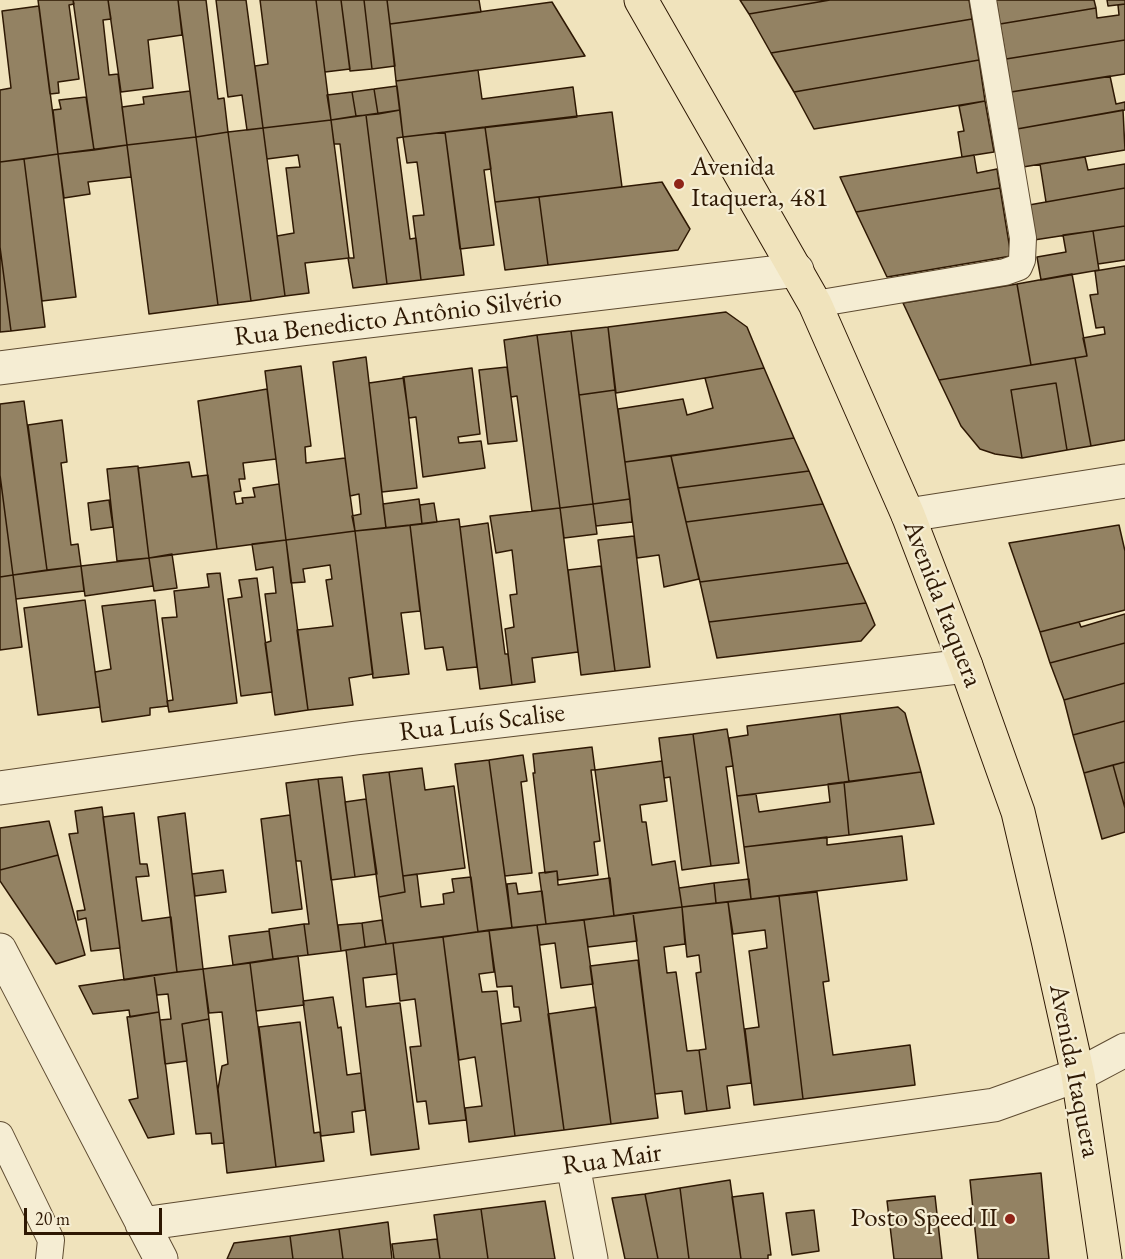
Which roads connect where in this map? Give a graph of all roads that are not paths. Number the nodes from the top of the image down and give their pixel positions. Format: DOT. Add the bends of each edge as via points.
graph roads {
  1 [pos="641,0"];
  2 [pos="982,0"];
  3 [pos="797,270"];
  4 [pos="815,304"];
  5 [pos="0,368"];
  6 [pos="1125,481"];
  7 [pos="908,515"];
  8 [pos="966,666"];
  9 [pos="0,788"];
  10 [pos="0,950"];
  11 [pos="1125,1050"];
  12 [pos="1078,1076"];
  13 [pos="0,1135"];
  14 [pos="573,1165"];
  15 [pos="142,1224"];
  16 [pos="49,1259"];
  17 [pos="161,1259"];
  18 [pos="591,1259"];
  19 [pos="1105,1259"];
  1 -- 3 [label="main road, Avenida Itaquera"];
  2 -- 4 [label="lane" via="1023,238 1023,260 1019,267 1005,272"];
  3 -- 4 [label="main road, Avenida Itaquera"];
  3 -- 5 [label="street, Rua Benedicto Antônio Silvério"];
  4 -- 7 [label="main road, Avenida Itaquera"];
  6 -- 7 [label="street"];
  7 -- 8 [label="main road, Avenida Itaquera"];
  8 -- 9 [label="street, Rua Luís Scalise" via="356,738"];
  8 -- 12 [label="main road, Avenida Itaquera" via="1018,812"];
  10 -- 15 [label="street"];
  11 -- 12 [label="street, Rua Mair"];
  12 -- 14 [label="street, Rua Mair" via="994,1105"];
  12 -- 19 [label="main road, Avenida Itaquera"];
  13 -- 16 [label="lane" via="51,1240"];
  14 -- 15 [label="street, Rua Mair"];
  14 -- 18 [label="street"];
  15 -- 17 [label="street"];
}
